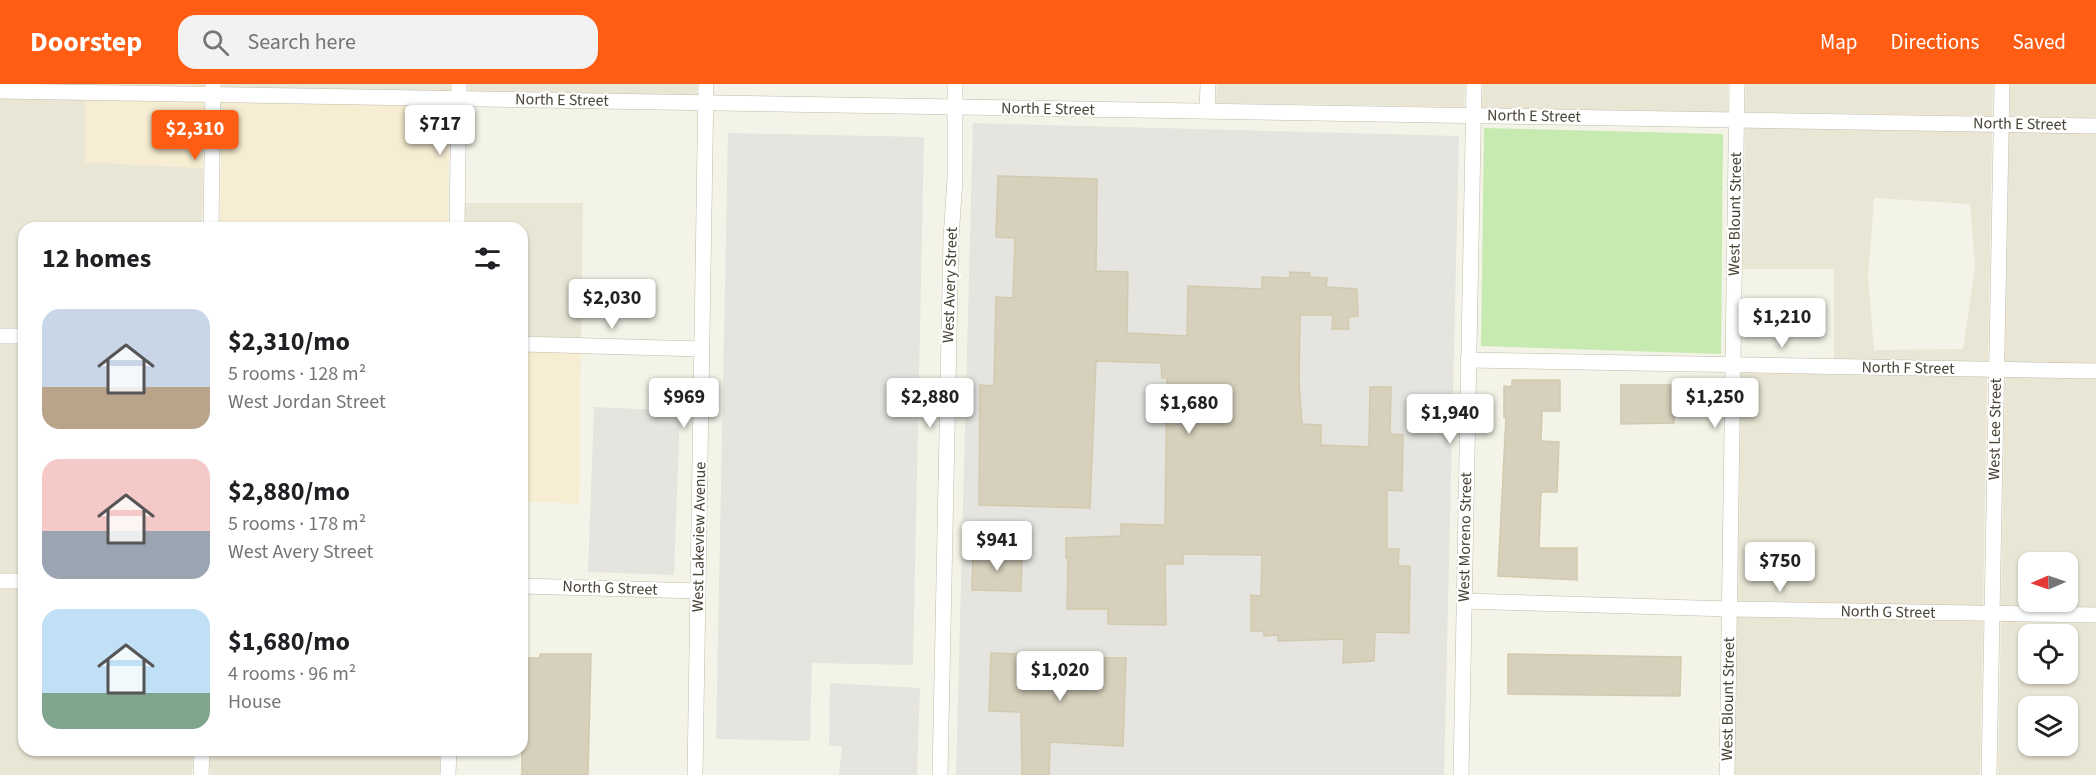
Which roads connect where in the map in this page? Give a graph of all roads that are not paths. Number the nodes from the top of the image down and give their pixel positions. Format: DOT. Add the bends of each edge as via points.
graph roads {
  1 [pos="706,84"];
  2 [pos="955,84"];
  3 [pos="1208,84"];
  4 [pos="1474,84"];
  5 [pos="1737,84"];
  6 [pos="2002,84"];
  7 [pos="213,89"];
  8 [pos="0,91"];
  9 [pos="459,91"];
  10 [pos="706,103"];
  11 [pos="955,107"];
  12 [pos="1207,111"];
  13 [pos="1473,115"];
  14 [pos="1736,120"];
  15 [pos="2001,124"];
  16 [pos="2096,126"];
  17 [pos="211,222"];
  18 [pos="457,222"];
  19 [pos="0,336"];
  20 [pos="18,336"];
  21 [pos="528,344"];
  22 [pos="702,349"];
  23 [pos="1468,360"];
  24 [pos="1733,365"];
  25 [pos="1996,370"];
  26 [pos="2096,371"];
  27 [pos="0,580"];
  28 [pos="18,581"];
  29 [pos="528,586"];
  30 [pos="698,591"];
  31 [pos="1464,601"];
  32 [pos="1729,609"];
  33 [pos="1992,614"];
  34 [pos="2096,615"];
  35 [pos="202,756"];
  36 [pos="449,756"];
  37 [pos="201,775"];
  38 [pos="448,775"];
  39 [pos="695,775"];
  40 [pos="940,775"];
  41 [pos="1461,775"];
  42 [pos="1727,775"];
  43 [pos="1989,775"];
  1 -- 10 [label="street, West Lakeview Avenue"];
  2 -- 11 [label="street, West Avery Street"];
  3 -- 12 [label="street"];
  4 -- 13 [label="street, West Moreno Street"];
  5 -- 14 [label="street, West Blount Street"];
  6 -- 15 [label="street, West Lee Street"];
  7 -- 8 [label="street, North E Street"];
  7 -- 9 [label="street, North E Street"];
  7 -- 17 [label="street"];
  9 -- 10 [label="street, North E Street"];
  9 -- 18 [label="street"];
  10 -- 11 [label="street, North E Street"];
  10 -- 22 [label="street, West Lakeview Avenue"];
  11 -- 12 [label="street, North E Street"];
  11 -- 40 [label="street, West Avery Street"];
  12 -- 13 [label="street, North E Street"];
  13 -- 14 [label="street, North E Street"];
  13 -- 23 [label="street, West Moreno Street"];
  14 -- 15 [label="street, North E Street"];
  14 -- 24 [label="street, West Blount Street"];
  15 -- 16 [label="street, North E Street"];
  15 -- 25 [label="street, West Lee Street"];
  19 -- 20 [label="street"];
  21 -- 22 [label="street"];
  22 -- 30 [label="street, West Lakeview Avenue"];
  23 -- 24 [label="street, North F Street"];
  23 -- 31 [label="street, West Moreno Street"];
  24 -- 25 [label="street, North F Street"];
  24 -- 32 [label="street, West Blount Street"];
  25 -- 26 [label="street, North F Street"];
  25 -- 33 [label="street, West Lee Street"];
  27 -- 28 [label="street"];
  29 -- 30 [label="street, North G Street"];
  30 -- 39 [label="street, West Lakeview Avenue"];
  31 -- 32 [label="street, North G Street"];
  31 -- 41 [label="street, West Moreno Street"];
  32 -- 33 [label="street, North G Street"];
  32 -- 42 [label="street, West Blount Street"];
  33 -- 34 [label="street, North G Street"];
  33 -- 43 [label="street, West Lee Street"];
  35 -- 37 [label="street"];
  36 -- 38 [label="street"];
}
